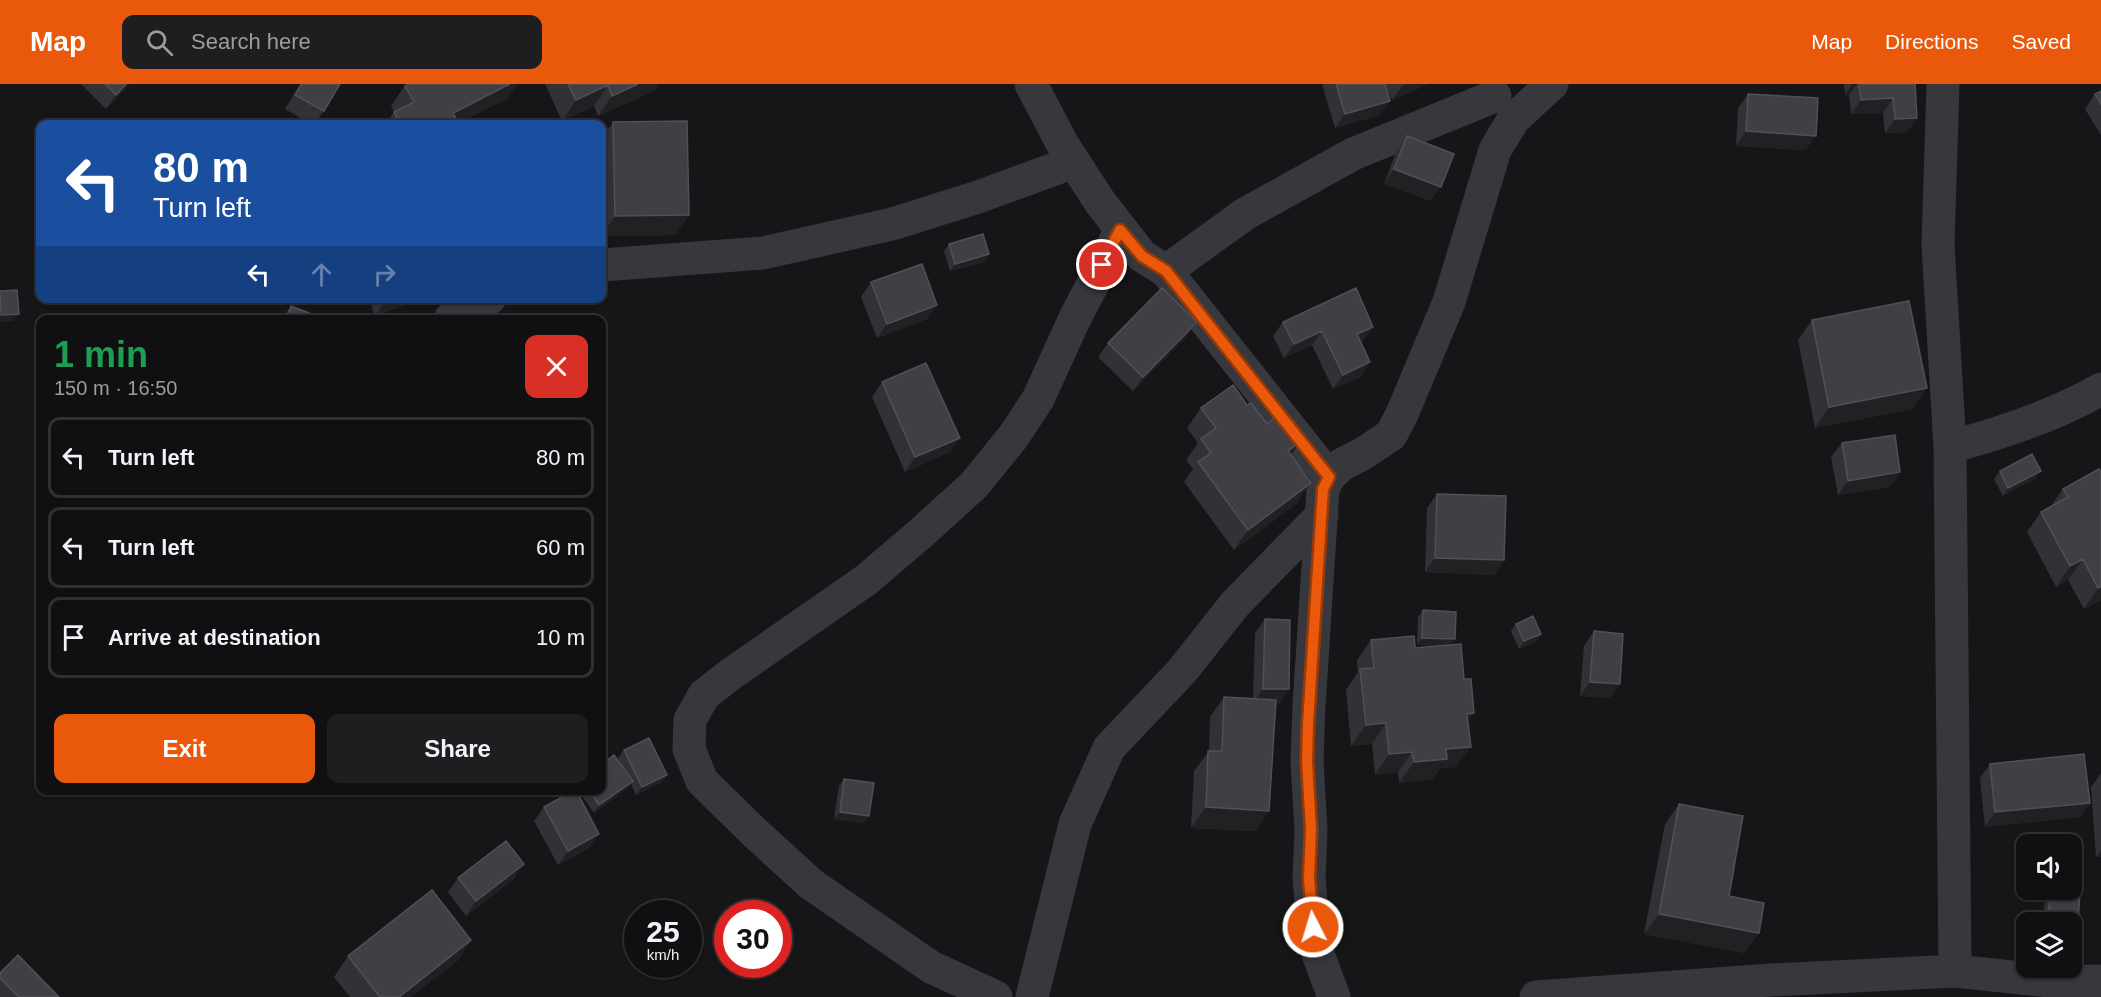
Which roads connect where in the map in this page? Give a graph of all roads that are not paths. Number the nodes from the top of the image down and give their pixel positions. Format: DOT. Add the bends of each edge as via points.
graph roads {
  1 [pos="1031,84"];
  2 [pos="1552,84"];
  3 [pos="1943,84"];
  4 [pos="1498,100"];
  5 [pos="1074,162"];
  6 [pos="1120,230"];
  7 [pos="606,265"];
  8 [pos="1166,271"];
  9 [pos="480,303"];
  10 [pos="458,315"];
  11 [pos="2101,389"];
  12 [pos="1950,447"];
  13 [pos="1329,477"];
  14 [pos="1322,515"];
  15 [pos="1955,971"];
  16 [pos="2101,981"];
  17 [pos="1604,995"];
  18 [pos="996,997"];
  19 [pos="1032,997"];
  20 [pos="1334,997"];
  21 [pos="1536,997"];
  1 -- 5 [label="street"];
  2 -- 4 [label="street"];
  3 -- 12 [label="street" via="1938,245"];
  4 -- 8 [label="street" via="1353,154 1245,214"];
  4 -- 13 [label="street" via="1495,150 1449,302 1402,414 1391,435 1341,465"];
  5 -- 6 [label="street"];
  5 -- 7 [label="street" via="892,224 763,253"];
  6 -- 8 [label="street" via="1142,256"];
  6 -- 18 [label="street" via="1038,399 974,485 866,579 704,695 690,720 688,748 702,781 811,884 931,967"];
  8 -- 13 [label="street"];
  9 -- 10 [label="street"];
  11 -- 12 [label="street" via="2005,432"];
  12 -- 15 [label="street"];
  13 -- 14 [label="street" via="1323,489"];
  14 -- 19 [label="street" via="1235,604 1182,671 1109,748 1075,824"];
  14 -- 20 [label="street" via="1308,717 1309,878 1318,954"];
  15 -- 16 [label="street" via="2058,982"];
  15 -- 17 [label="street" via="1771,980"];
  17 -- 21 [label="street"];
}
